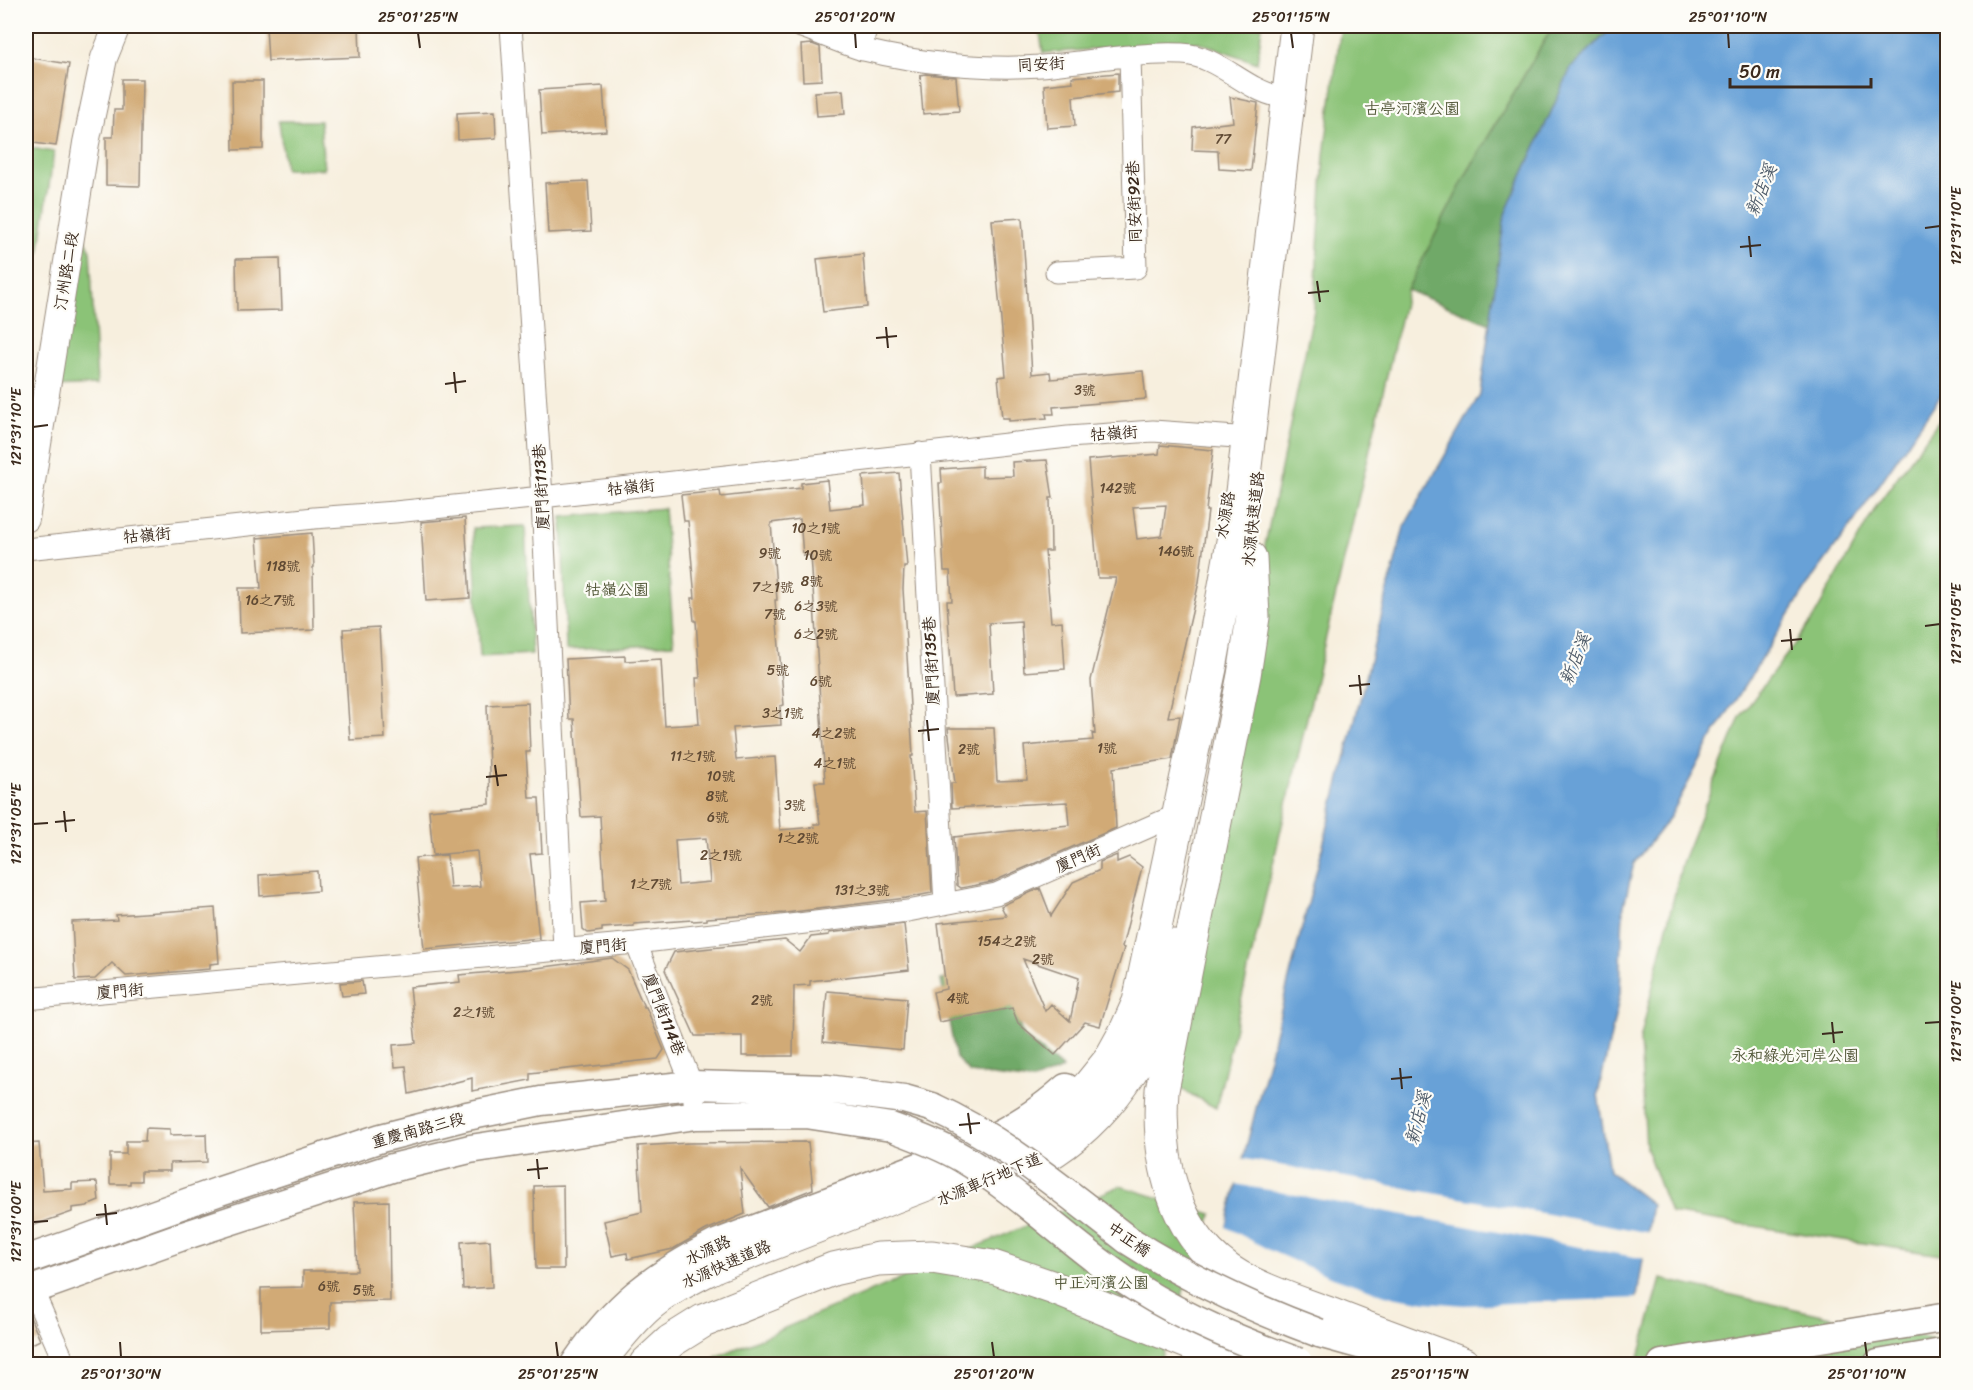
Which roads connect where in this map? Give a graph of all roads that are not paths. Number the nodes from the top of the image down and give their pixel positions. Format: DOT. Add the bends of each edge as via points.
graph roads {
  1 [pos="117,26"];
  2 [pos="511,26"];
  3 [pos="799,26"];
  4 [pos="866,26"];
  5 [pos="1284,26"];
  6 [pos="1297,26"];
  7 [pos="1314,26"];
  8 [pos="862,50"];
  9 [pos="1130,56"];
  10 [pos="1277,96"];
  11 [pos="1056,272"];
  12 [pos="1236,437"];
  13 [pos="920,453"];
  14 [pos="542,497"];
  15 [pos="26,519"];
  16 [pos="26,549"];
  17 [pos="1250,558"];
  18 [pos="1165,820"];
  19 [pos="945,904"];
  20 [pos="636,943"];
  21 [pos="564,949"];
  22 [pos="26,999"];
  23 [pos="1141,1002"];
  24 [pos="693,1085"];
  25 [pos="827,1089"];
  26 [pos="696,1114"];
  27 [pos="881,1202"];
  28 [pos="26,1260"];
  29 [pos="29,1291"];
  30 [pos="1947,1317"];
  31 [pos="1947,1352"];
  32 [pos="1302,1364"];
  33 [pos="65,1365"];
  34 [pos="575,1365"];
  35 [pos="597,1365"];
  36 [pos="626,1365"];
  37 [pos="646,1365"];
  38 [pos="1242,1365"];
  39 [pos="1446,1365"];
  40 [pos="1463,1365"];
  41 [pos="1662,1365"];
  42 [pos="1878,1365"];
  1 -- 15 [label="street, 汀州路二段" via="104,58 86,143"];
  2 -- 14 [label="street, 廈門街113巷"];
  3 -- 8 [label="street, 同安街"];
  4 -- 8 [label="street"];
  5 -- 10 [label="main road, 水源路"];
  6 -- 23 [label="highway, 水源快速道路" via="1242,492"];
  7 -- 17 [label="highway, 水源快速道路"];
  8 -- 9 [label="street, 同安街" via="968,65 1038,66"];
  9 -- 10 [label="street, 同安街" via="1185,53 1213,63 1263,93"];
  9 -- 11 [label="street, 同安街92巷" via="1136,268"];
  10 -- 12 [label="main road, 水源路"];
  12 -- 13 [label="street, 牯嶺街" via="1153,431"];
  12 -- 18 [label="main road, 水源路" via="1199,666"];
  13 -- 14 [label="street, 牯嶺街"];
  13 -- 19 [label="street, 廈門街135巷"];
  14 -- 16 [label="street, 牯嶺街"];
  14 -- 21 [label="street, 廈門街113巷"];
  17 -- 23 [label="highway, 水源快速道路"];
  17 -- 40 [label="highway" via="1253,617 1244,675 1162,1090 1161,1142 1167,1172 1174,1198 1199,1241 1239,1276 1284,1298"];
  18 -- 19 [label="street, 廈門街" via="996,894"];
  18 -- 23 [label="main road, 水源路"];
  19 -- 20 [label="street, 廈門街"];
  20 -- 21 [label="street, 廈門街"];
  20 -- 24 [label="street, 廈門街114巷"];
  21 -- 22 [label="street, 廈門街"];
  23 -- 27 [label="highway, 水源車行地下道" via="1110,1060 1066,1110 1039,1133"];
  24 -- 25 [label="main road, 重慶南路三段"];
  24 -- 26 [label="street, 廈門街114巷"];
  24 -- 28 [label="main road, 重慶南路三段" via="541,1101 381,1138"];
  25 -- 39 [label="main road, 中正橋, bridge" via="904,1099 964,1121 1128,1240 1191,1278 1319,1333"];
  26 -- 29 [label="main road, 重慶南路三段" via="481,1148 392,1168"];
  26 -- 32 [label="main road, 重慶南路三段, bridge" via="806,1114 891,1127 925,1139 962,1158 1111,1270 1155,1298 1205,1325"];
  27 -- 34 [label="main road, 水源路" via="716,1244 676,1265 617,1311"];
  27 -- 35 [label="highway, 水源快速道路" via="716,1265 684,1282 649,1305"];
  27 -- 36 [label="highway, 水源快速道路" via="682,1303 656,1326"];
  29 -- 33 [label="street"];
  30 -- 41 [label="main road"];
  31 -- 42 [label="main road"];
  37 -- 38 [label="highway" via="671,1341 703,1321 833,1269 878,1259 932,1257 993,1267 1054,1288"];
}
